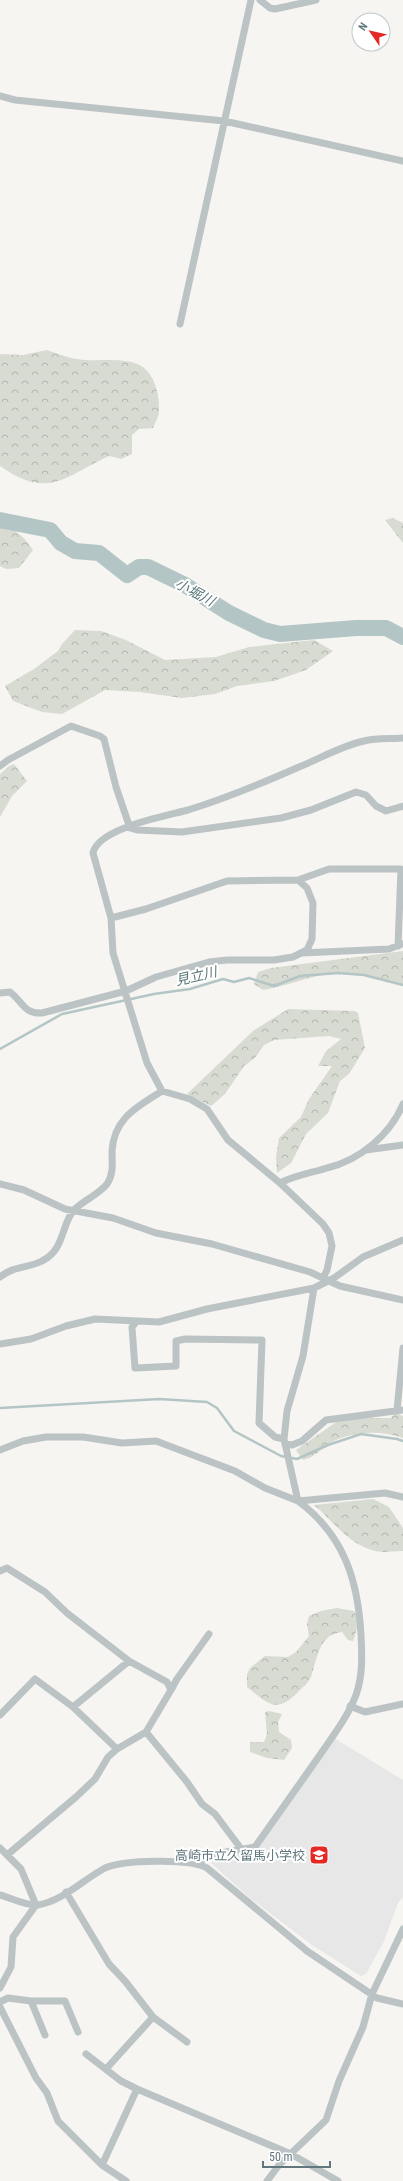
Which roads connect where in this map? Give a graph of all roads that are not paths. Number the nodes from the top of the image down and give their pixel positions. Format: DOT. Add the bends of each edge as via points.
graph roads {
  1 [pos="251,0"];
  2 [pos="260,0"];
  3 [pos="316,0"];
  4 [pos="0,96"];
  5 [pos="224,121"];
  6 [pos="403,161"];
  7 [pos="180,324"];
  8 [pos="403,738"];
  9 [pos="0,766"];
  10 [pos="403,806"];
  11 [pos="129,825"];
  12 [pos="298,880"];
  13 [pos="111,918"];
  14 [pos="401,945"];
  15 [pos="302,954"];
  16 [pos="0,993"];
  17 [pos="127,996"];
  18 [pos="162,1091"];
  19 [pos="403,1104"];
  20 [pos="403,1145"];
  21 [pos="366,1150"];
  22 [pos="280,1183"];
  23 [pos="0,1184"];
  24 [pos="73,1211"];
  25 [pos="403,1240"];
  26 [pos="0,1277"];
  27 [pos="326,1280"];
  28 [pos="314,1288"];
  29 [pos="403,1300"];
  30 [pos="136,1322"];
  31 [pos="0,1344"];
  32 [pos="403,1348"];
  33 [pos="400,1410"];
  34 [pos="284,1442"];
  35 [pos="0,1450"];
  36 [pos="403,1497"];
  37 [pos="298,1501"];
  38 [pos="0,1572"];
  39 [pos="210,1634"];
  40 [pos="129,1662"];
  41 [pos="171,1690"];
  42 [pos="403,1704"];
  43 [pos="350,1706"];
  44 [pos="73,1708"];
  45 [pos="0,1715"];
  46 [pos="146,1732"];
  47 [pos="117,1749"];
  48 [pos="0,1848"];
  49 [pos="242,1850"];
  50 [pos="7,1855"];
  51 [pos="198,1863"];
  52 [pos="66,1892"];
  53 [pos="0,1895"];
  54 [pos="36,1905"];
  55 [pos="403,1929"];
  56 [pos="0,1988"];
  57 [pos="372,1994"];
  58 [pos="0,2002"];
  59 [pos="31,2002"];
  60 [pos="403,2004"];
  61 [pos="0,2007"];
  62 [pos="153,2017"];
  63 [pos="78,2032"];
  64 [pos="45,2035"];
  65 [pos="187,2042"];
  66 [pos="86,2054"];
  67 [pos="106,2069"];
  68 [pos="137,2090"];
  69 [pos="292,2154"];
  70 [pos="102,2165"];
  71 [pos="126,2181"];
  72 [pos="267,2181"];
  73 [pos="338,2181"];
  1 -- 5 [label="street"];
  2 -- 3 [label="street" via="275,9"];
  4 -- 5 [label="street" via="15,100"];
  5 -- 6 [label="street"];
  5 -- 7 [label="street"];
  8 -- 11 [label="street" via="365,741 347,746 190,809"];
  9 -- 11 [label="street" via="71,726 100,736 106,744 116,787"];
  10 -- 11 [label="street" via="386,811 376,806 366,795 356,792 297,814 210,829 182,832 137,830 130,828"];
  11 -- 13 [label="street" via="100,840 93,853"];
  12 -- 13 [label="street" via="215,883 146,909"];
  12 -- 14 [label="street" via="329,869 401,869"];
  12 -- 15 [label="street" via="307,888 313,903 312,939"];
  13 -- 17 [label="street" via="113,953"];
  14 -- 15 [label="street" via="389,949"];
  15 -- 17 [label="street" via="274,960 209,962 156,977"];
  16 -- 17 [label="street" via="10,992 27,1010 36,1013"];
  17 -- 18 [label="street" via="147,1063"];
  18 -- 22 [label="street" via="190,1099 207,1109 228,1140"];
  18 -- 24 [label="street" via="129,1112 121,1121 112,1150 110,1180 98,1193"];
  19 -- 21 [label="street" via="390,1126"];
  20 -- 21 [label="street"];
  21 -- 22 [label="street" via="341,1164 302,1174"];
  22 -- 27 [label="street" via="323,1224 329,1234 332,1246"];
  23 -- 24 [label="street" via="24,1190"];
  24 -- 26 [label="street" via="57,1247 50,1256 42,1262 10,1270"];
  24 -- 27 [label="street" via="114,1218 156,1232 212,1244 310,1272"];
  25 -- 27 [label="street" via="364,1257"];
  27 -- 28 [label="street"];
  27 -- 29 [label="street" via="340,1286"];
  28 -- 30 [label="street" via="207,1309 159,1322"];
  28 -- 34 [label="street" via="303,1356 287,1411"];
  30 -- 31 [label="street" via="95,1319 31,1339"];
  30 -- 34 [label="street" via="132,1328 134,1368 176,1366 176,1341 185,1339 262,1340 259,1422"];
  32 -- 33 [label="street"];
  33 -- 34 [label="street" via="326,1420 302,1441 292,1445"];
  34 -- 37 [label="street"];
  35 -- 37 [label="street" via="23,1441 46,1437 83,1437 122,1442 156,1440 235,1471 265,1488"];
  36 -- 37 [label="street" via="386,1493"];
  37 -- 43 [label="street" via="334,1538 354,1581 360,1616 363,1664 359,1685"];
  38 -- 40 [label="street" via="7,1568 45,1592 67,1613"];
  39 -- 41 [label="street" via="176,1679"];
  40 -- 41 [label="street" via="167,1682"];
  40 -- 44 [label="street"];
  41 -- 46 [label="street"];
  42 -- 43 [label="street" via="364,1712"];
  43 -- 49 [label="street" via="331,1739 256,1847"];
  44 -- 45 [label="street" via="35,1679"];
  44 -- 47 [label="street"];
  46 -- 47 [label="street"];
  46 -- 49 [label="street"];
  47 -- 50 [label="street" via="95,1779"];
  48 -- 50 [label="street"];
  49 -- 51 [label="street" via="209,1855"];
  50 -- 54 [label="street" via="21,1870"];
  51 -- 52 [label="street" via="184,1861 117,1864 96,1873"];
  51 -- 57 [label="street" via="307,1951"];
  52 -- 54 [label="street"];
  52 -- 62 [label="street" via="109,1964"];
  53 -- 54 [label="street"];
  54 -- 56 [label="street" via="13,1937 11,1967"];
  55 -- 57 [label="street" via="400,1940"];
  57 -- 60 [label="street" via="377,1998"];
  57 -- 69 [label="street" via="363,2027 339,2081 330,2114"];
  58 -- 59 [label="street" via="8,1998"];
  59 -- 63 [label="street" via="65,2001"];
  59 -- 64 [label="street"];
  61 -- 70 [label="street" via="47,2093 58,2121"];
  62 -- 65 [label="street"];
  62 -- 67 [label="street"];
  66 -- 67 [label="street"];
  67 -- 68 [label="street"];
  68 -- 69 [label="street"];
  68 -- 70 [label="street"];
  69 -- 72 [label="street" via="279,2165"];
  69 -- 73 [label="street"];
  70 -- 71 [label="street"];
}
